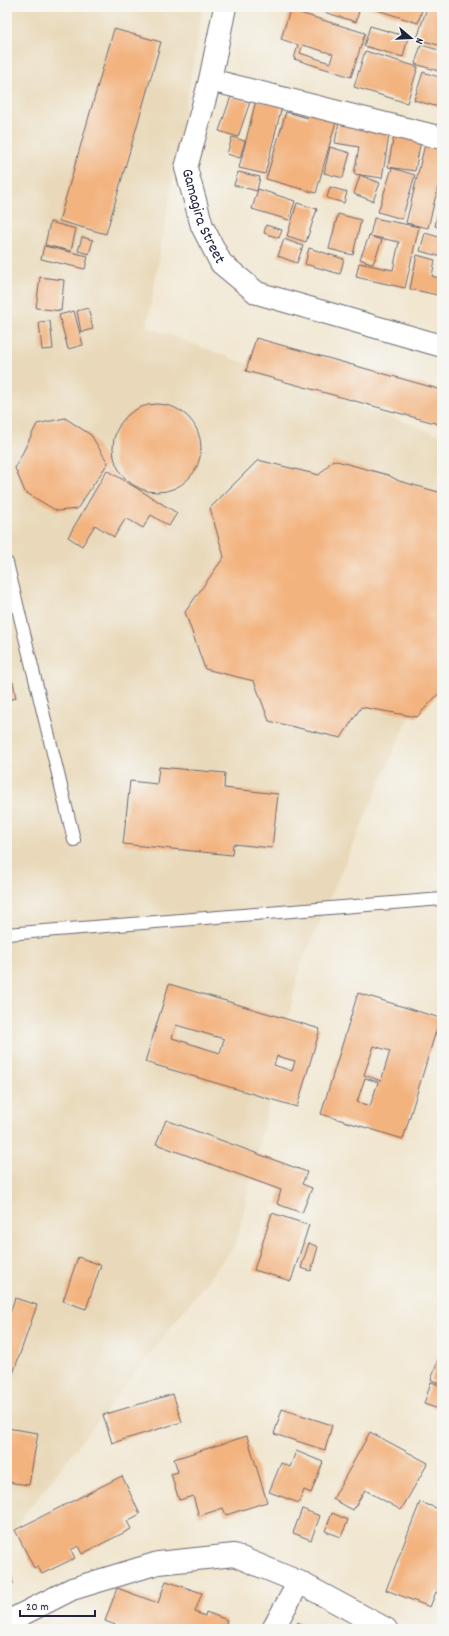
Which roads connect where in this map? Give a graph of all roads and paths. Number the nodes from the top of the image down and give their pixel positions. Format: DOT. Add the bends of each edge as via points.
graph roads {
  1 [pos="225,7"];
  2 [pos="210,80"];
  3 [pos="442,138"];
  4 [pos="442,346"];
  5 [pos="7,563"];
  6 [pos="74,840"];
  7 [pos="442,899"];
  8 [pos="7,934"];
  9 [pos="299,1582"];
  10 [pos="7,1622"];
  11 [pos="273,1629"];
  12 [pos="386,1629"];
  1 -- 2 [label="street, Gamagira Street"];
  2 -- 3 [label="street"];
  2 -- 4 [label="street, Gamagira Street" via="186,168 202,226 221,263 257,293"];
  5 -- 6 [label="lane"];
  7 -- 8 [label="lane"];
  9 -- 10 [label="street" via="234,1555 158,1563 72,1589"];
  9 -- 11 [label="street"];
  9 -- 12 [label="street"];
}
